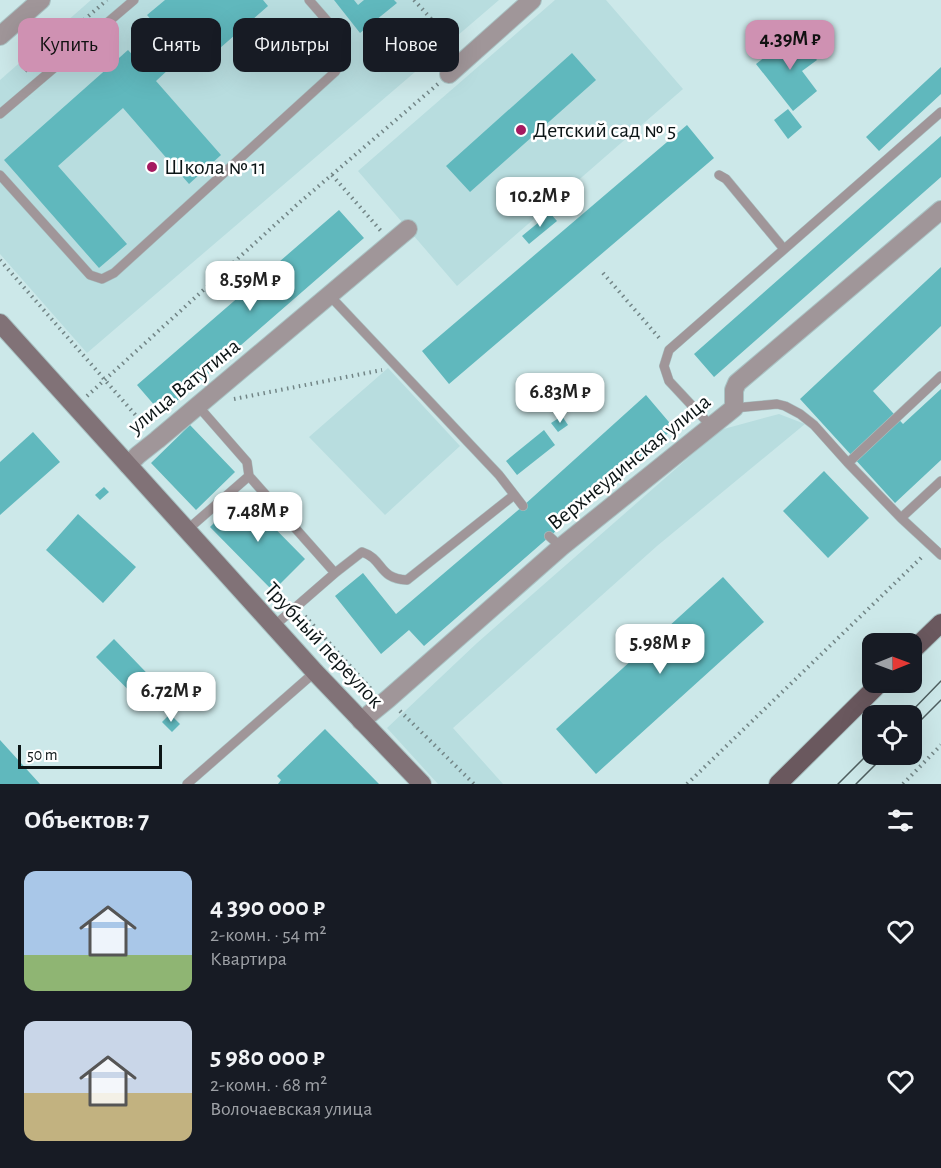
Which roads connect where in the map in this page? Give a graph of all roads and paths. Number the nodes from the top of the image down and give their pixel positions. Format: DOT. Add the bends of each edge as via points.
graph roads {
  1 [pos="40,0"];
  2 [pos="107,0"];
  3 [pos="134,0"];
  4 [pos="309,0"];
  5 [pos="414,0"];
  6 [pos="532,0"];
  7 [pos="430,18"];
  8 [pos="0,36"];
  9 [pos="449,74"];
  10 [pos="18,78"];
  11 [pos="941,112"];
  12 [pos="0,114"];
  13 [pos="0,175"];
  14 [pos="332,175"];
  15 [pos="719,175"];
  16 [pos="941,210"];
  17 [pos="408,229"];
  18 [pos="392,243"];
  19 [pos="784,249"];
  20 [pos="0,260"];
  21 [pos="603,273"];
  22 [pos="330,296"];
  23 [pos="0,323"];
  24 [pos="669,350"];
  25 [pos="398,367"];
  26 [pos="941,376"];
  27 [pos="104,380"];
  28 [pos="231,400"];
  29 [pos="75,406"];
  30 [pos="198,406"];
  31 [pos="734,408"];
  32 [pos="711,426"];
  33 [pos="157,440"];
  34 [pos="848,463"];
  35 [pos="128,465"];
  36 [pos="249,476"];
  37 [pos="941,481"];
  38 [pos="514,495"];
  39 [pos="523,506"];
  40 [pos="901,518"];
  41 [pos="187,530"];
  42 [pos="933,547"];
  43 [pos="941,555"];
  44 [pos="335,573"];
  45 [pos="296,607"];
  46 [pos="941,623"];
  47 [pos="274,626"];
  48 [pos="922,641"];
  49 [pos="315,672"];
  50 [pos="870,693"];
  51 [pos="385,701"];
  52 [pos="361,721"];
  53 [pos="941,745"];
  54 [pos="785,782"];
  55 [pos="187,784"];
  56 [pos="422,784"];
  57 [pos="474,784"];
  58 [pos="687,784"];
  59 [pos="903,784"];
  1 -- 8 [label="street"];
  2 -- 10 [label="path"];
  3 -- 12 [label="lane"];
  4 -- 13 [label="lane" via="343,39 345,56 334,72 114,273 102,279 90,275"];
  5 -- 7 [label="path"];
  6 -- 9 [label="street"];
  9 -- 14 [label="path"];
  11 -- 19 [label="lane"];
  14 -- 18 [label="path"];
  14 -- 27 [label="path"];
  15 -- 19 [label="lane"];
  16 -- 31 [label="street, Верхнеудинская улица" via="737,383"];
  17 -- 18 [label="street, улица Ватутина"];
  18 -- 22 [label="street, улица Ватутина"];
  19 -- 24 [label="lane"];
  20 -- 27 [label="path"];
  21 -- 24 [label="path"];
  22 -- 25 [label="lane"];
  22 -- 30 [label="street, улица Ватутина"];
  23 -- 29 [label="street, Трубный переулок"];
  24 -- 32 [label="lane" via="664,366 669,381"];
  25 -- 28 [label="path"];
  25 -- 38 [label="lane"];
  26 -- 34 [label="lane"];
  27 -- 29 [label="path"];
  27 -- 33 [label="path"];
  29 -- 35 [label="street, Трубный переулок"];
  30 -- 33 [label="street, улица Ватутина"];
  30 -- 36 [label="lane" via="247,462"];
  31 -- 32 [label="street, Верхнеудинская улица"];
  31 -- 34 [label="lane" via="785,406 814,425"];
  32 -- 51 [label="street, Верхнеудинская улица" via="555,542"];
  33 -- 35 [label="street, улица Ватутина"];
  34 -- 40 [label="lane"];
  35 -- 41 [label="street, Трубный переулок"];
  36 -- 41 [label="lane"];
  36 -- 44 [label="lane"];
  37 -- 40 [label="lane"];
  38 -- 39 [label="lane"];
  38 -- 44 [label="lane" via="407,580 389,576 370,555 362,552"];
  40 -- 42 [label="lane"];
  41 -- 47 [label="street, Трубный переулок"];
  42 -- 43 [label="lane"];
  42 -- 58 [label="path"];
  44 -- 45 [label="lane"];
  45 -- 47 [label="lane"];
  45 -- 51 [label="path"];
  46 -- 48 [label="main road"];
  47 -- 49 [label="street, Трубный переулок"];
  49 -- 52 [label="street, Трубный переулок"];
  49 -- 55 [label="lane"];
  50 -- 54 [label="main road"];
  51 -- 52 [label="street, Верхнеудинская улица"];
  51 -- 57 [label="path"];
  52 -- 56 [label="street, Трубный переулок"];
  53 -- 59 [label="path"];
}
